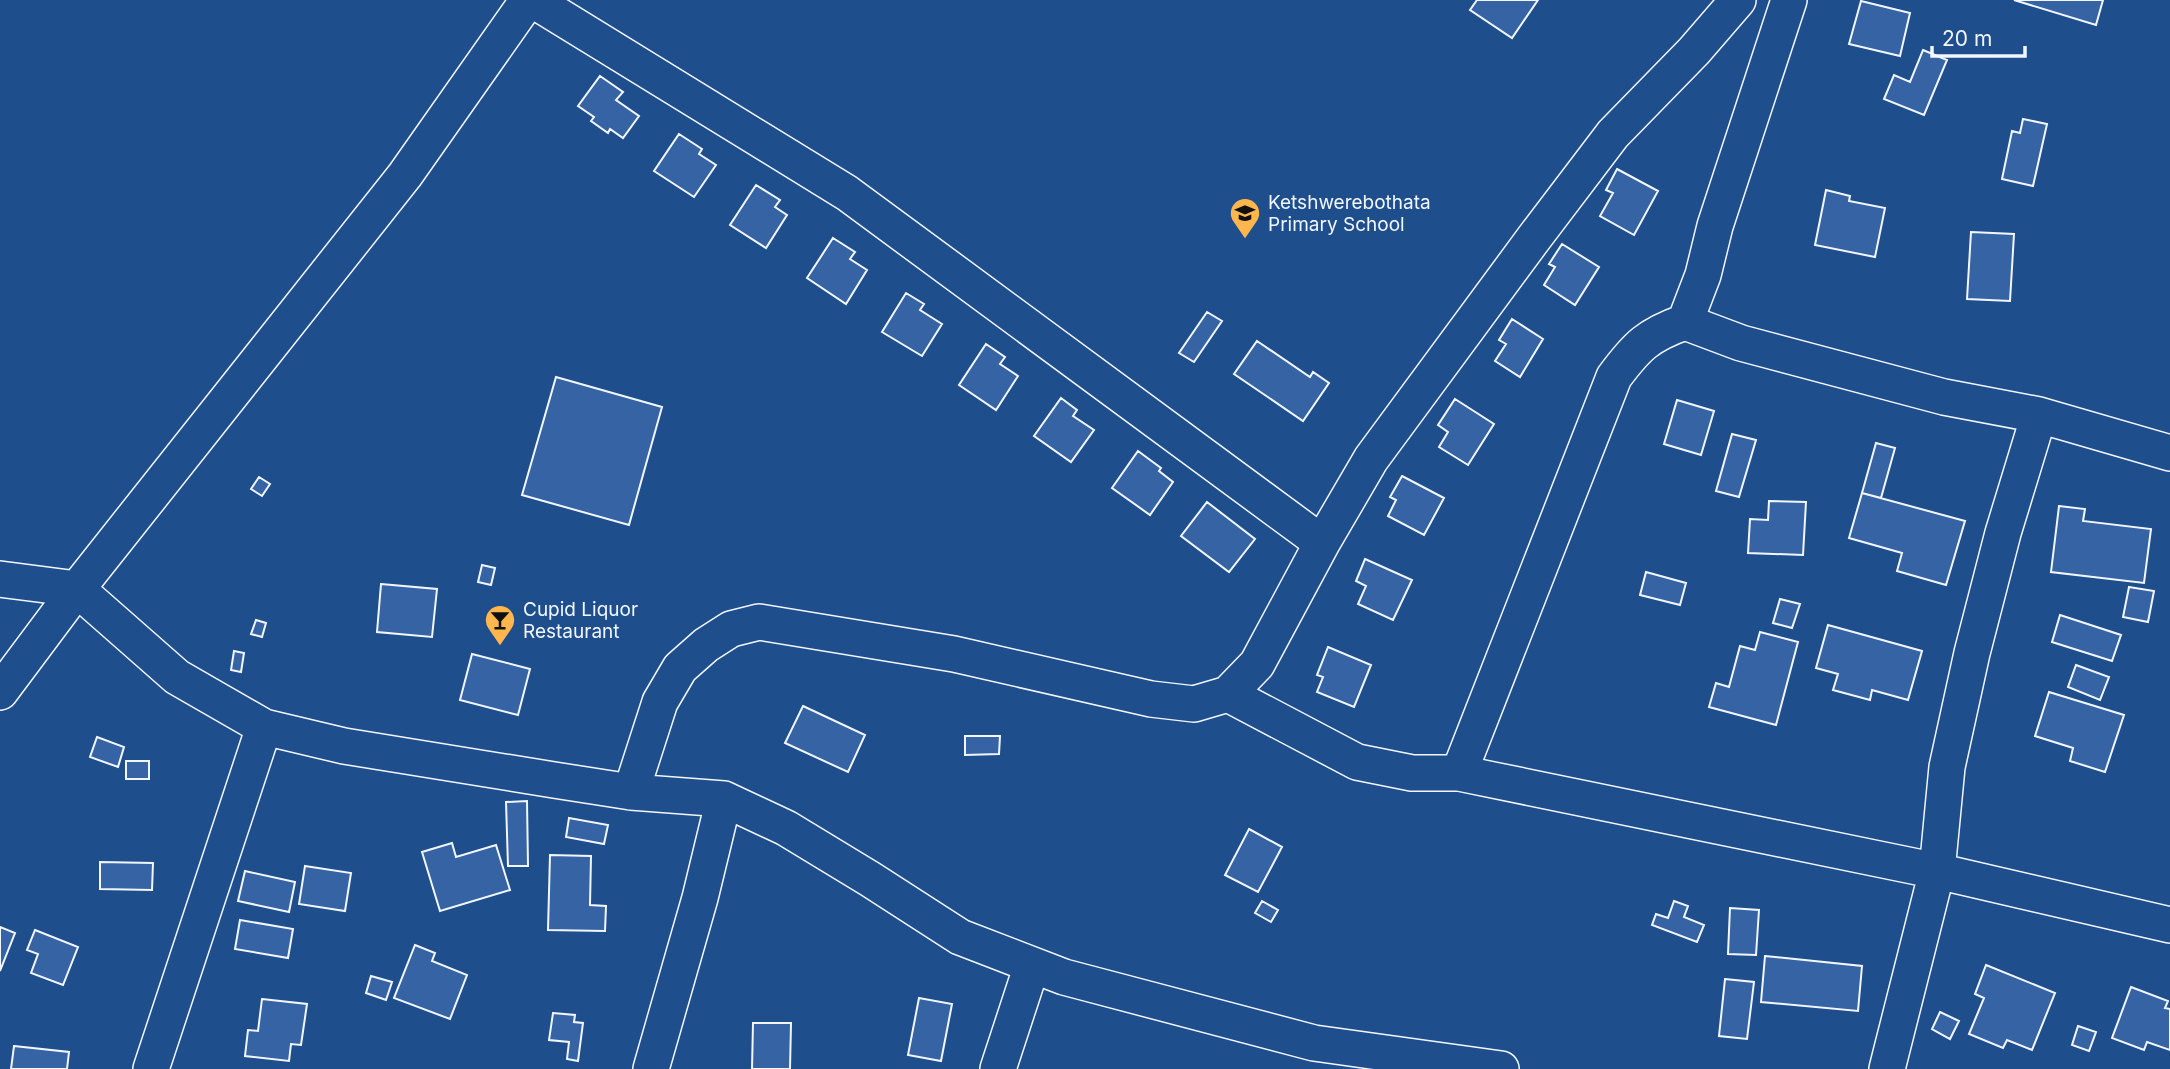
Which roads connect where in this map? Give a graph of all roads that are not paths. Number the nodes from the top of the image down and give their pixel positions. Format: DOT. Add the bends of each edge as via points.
graph roads {
  1 [pos="530,0"];
  2 [pos="1738,0"];
  3 [pos="1789,0"];
  4 [pos="1685,321"];
  5 [pos="2039,415"];
  6 [pos="2170,453"];
  7 [pos="1322,543"];
  8 [pos="0,579"];
  9 [pos="77,589"];
  10 [pos="0,692"];
  11 [pos="1228,694"];
  12 [pos="264,727"];
  13 [pos="1459,773"];
  14 [pos="631,792"];
  15 [pos="724,799"];
  16 [pos="1937,871"];
  17 [pos="2170,925"];
  18 [pos="1032,965"];
  19 [pos="1310,1056"];
  20 [pos="151,1069"];
  21 [pos="651,1069"];
  22 [pos="998,1069"];
  23 [pos="1501,1069"];
  24 [pos="1887,1069"];
  1 -- 7 [label="street" via="847,193"];
  1 -- 9 [label="street" via="405,175"];
  2 -- 7 [label="street" via="1613,134 1371,459"];
  3 -- 4 [label="street"];
  4 -- 5 [label="street" via="1741,343 1919,390"];
  4 -- 13 [label="street" via="1663,329 1636,348 1614,377"];
  5 -- 6 [label="street"];
  5 -- 16 [label="street" via="1972,653 1947,767"];
  7 -- 11 [label="street" via="1257,664"];
  8 -- 9 [label="street"];
  9 -- 10 [label="street"];
  9 -- 12 [label="street" via="177,677"];
  11 -- 13 [label="street" via="1357,762 1412,773"];
  11 -- 14 [label="street" via="1194,704 1150,699 954,654 759,622 731,629 680,668 660,702"];
  12 -- 14 [label="street" via="344,746"];
  12 -- 20 [label="street"];
  13 -- 16 [label="street"];
  14 -- 15 [label="street"];
  15 -- 18 [label="street" via="786,828 960,937"];
  15 -- 21 [label="street"];
  16 -- 17 [label="street"];
  16 -- 24 [label="street"];
  18 -- 19 [label="street"];
  18 -- 22 [label="street"];
  19 -- 23 [label="street"];
}
